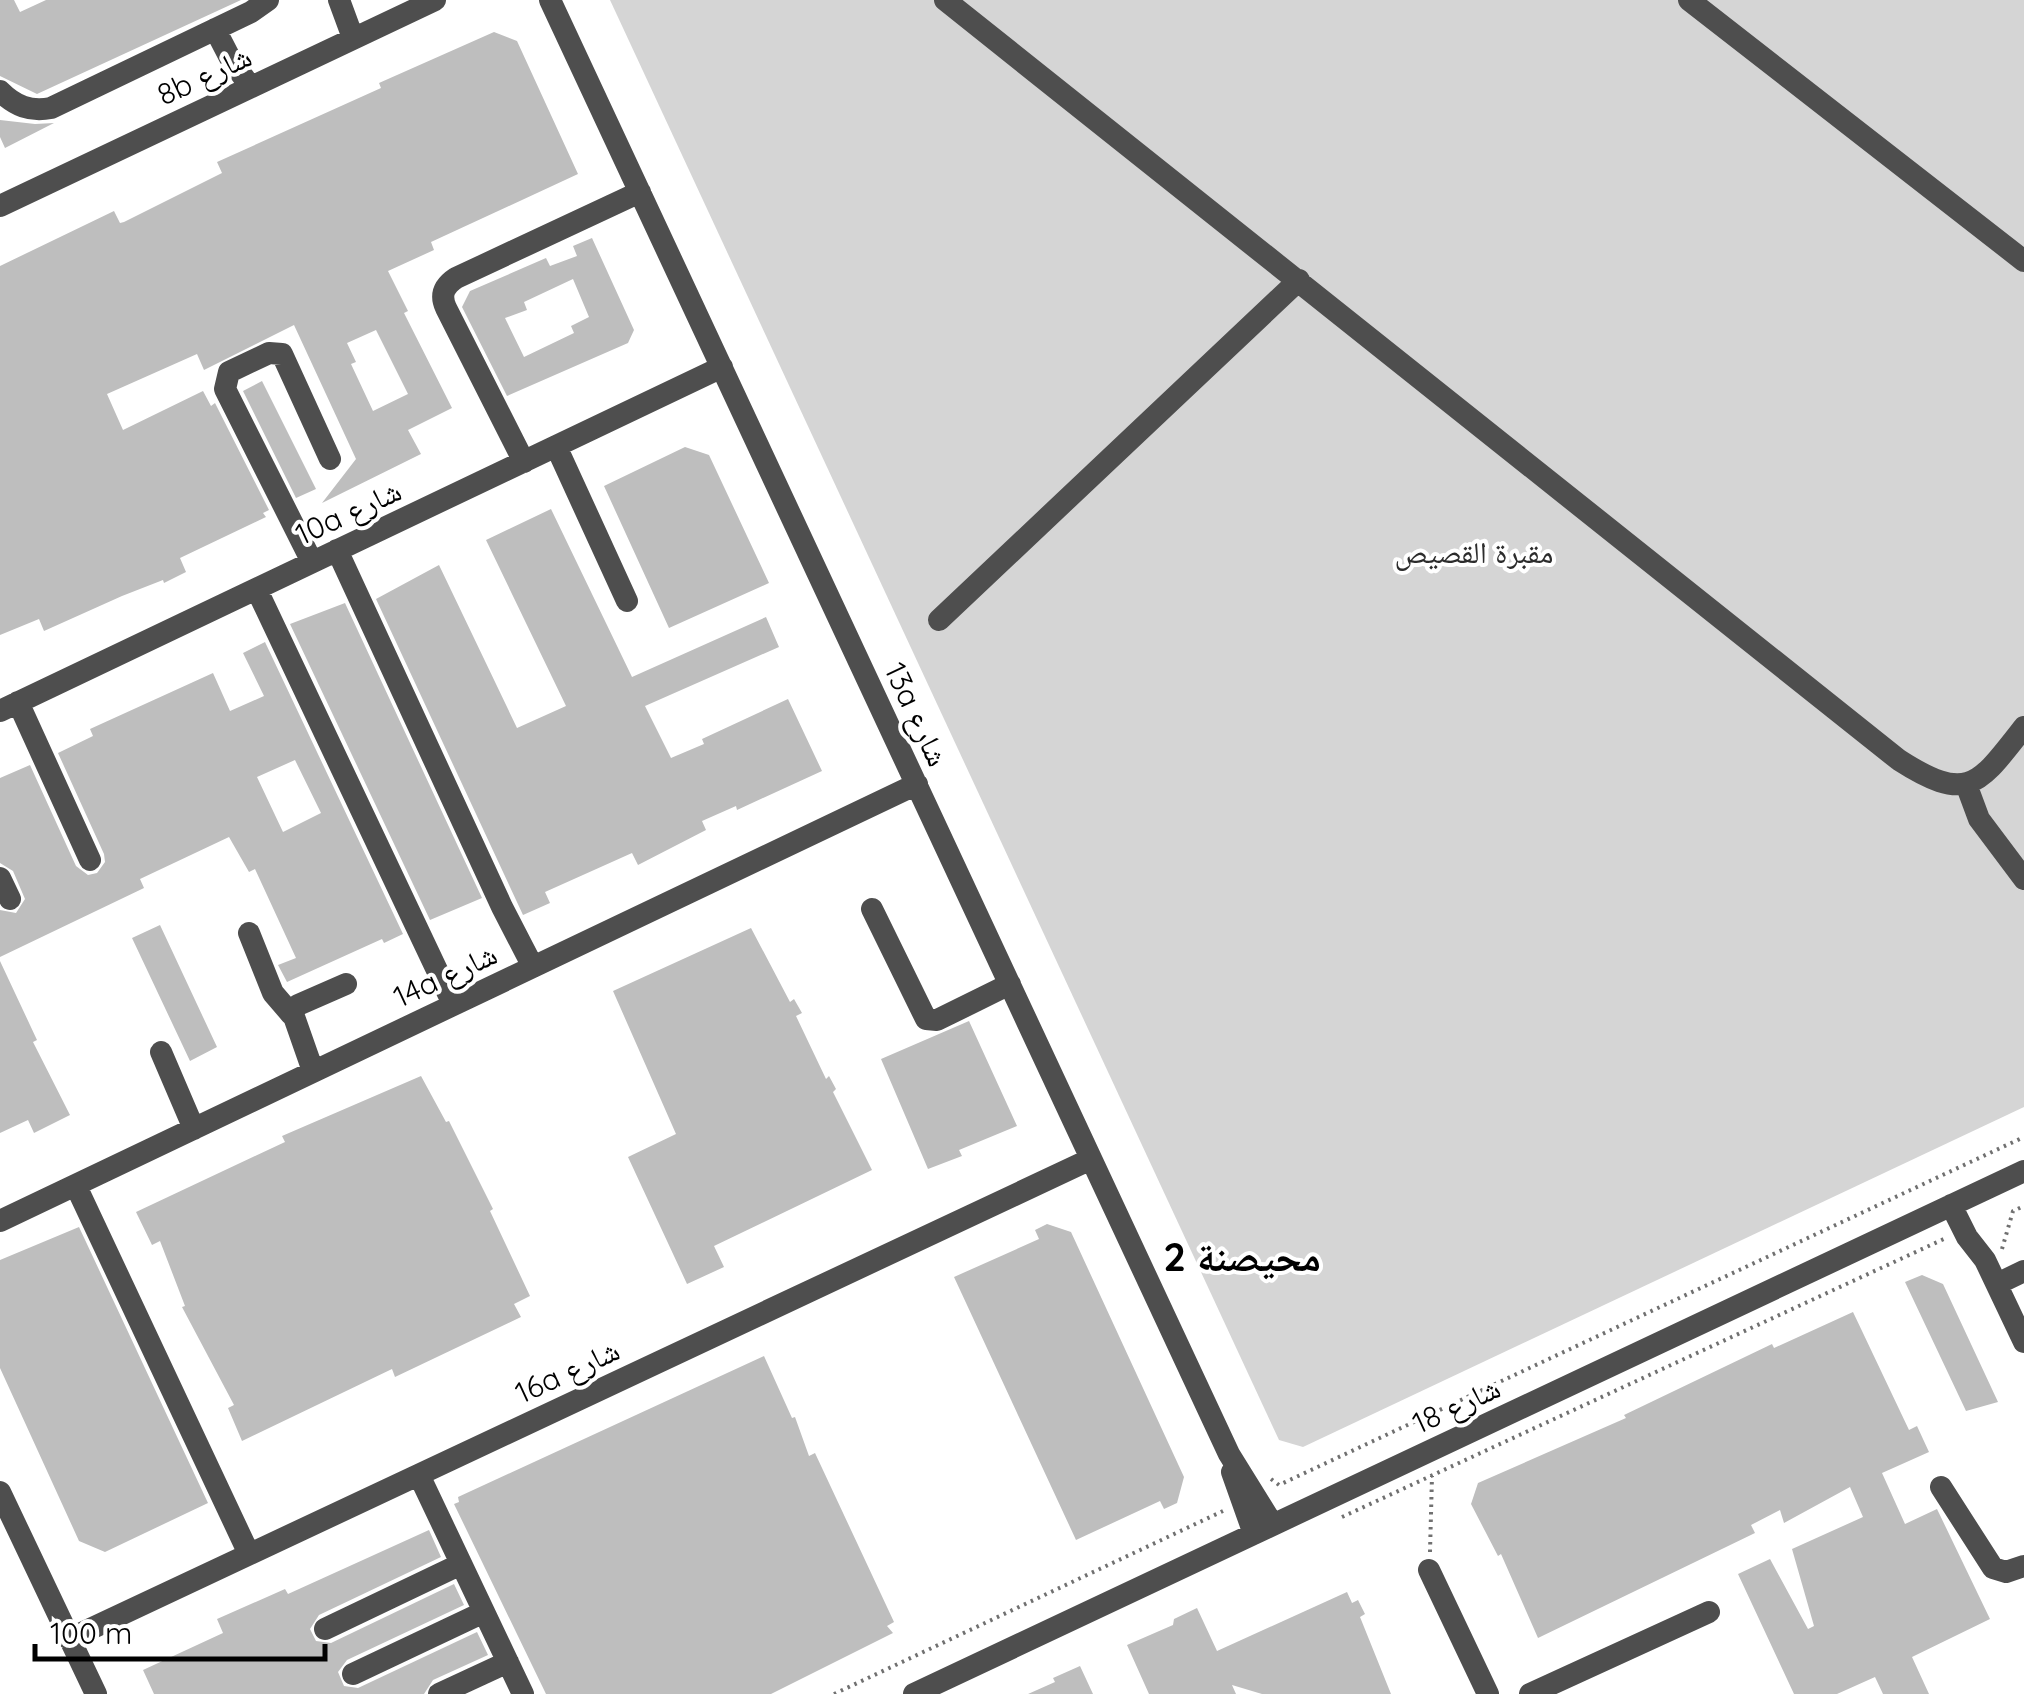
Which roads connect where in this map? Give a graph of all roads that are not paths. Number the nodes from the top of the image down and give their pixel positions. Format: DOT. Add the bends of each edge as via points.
graph roads {
  1 [pos="268,0"];
  2 [pos="339,0"];
  3 [pos="434,0"];
  4 [pos="550,0"];
  5 [pos="945,0"];
  6 [pos="1688,0"];
  7 [pos="215,30"];
  8 [pos="353,38"];
  9 [pos="250,86"];
  10 [pos="0,91"];
  11 [pos="640,192"];
  12 [pos="0,206"];
  13 [pos="2024,260"];
  14 [pos="1299,280"];
  15 [pos="722,367"];
  16 [pos="556,446"];
  17 [pos="330,459"];
  18 [pos="524,462"];
  19 [pos="336,550"];
  20 [pos="312,562"];
  21 [pos="257,590"];
  22 [pos="628,602"];
  23 [pos="940,620"];
  24 [pos="9,706"];
  25 [pos="2024,728"];
  26 [pos="917,784"];
  27 [pos="1966,784"];
  28 [pos="90,860"];
  29 [pos="2024,880"];
  30 [pos="872,908"];
  31 [pos="249,933"];
  32 [pos="533,967"];
  33 [pos="346,984"];
  34 [pos="1010,984"];
  35 [pos="453,1004"];
  36 [pos="291,1014"];
  37 [pos="161,1052"];
  38 [pos="313,1071"];
  39 [pos="194,1129"];
  40 [pos="1091,1158"];
  41 [pos="2024,1170"];
  42 [pos="76,1186"];
  43 [pos="1960,1201"];
  44 [pos="0,1222"];
  45 [pos="2024,1270"];
  46 [pos="1997,1284"];
  47 [pos="2024,1342"];
  48 [pos="418,1474"];
  49 [pos="1940,1487"];
  50 [pos="0,1492"];
  51 [pos="1264,1529"];
  52 [pos="249,1554"];
  53 [pos="462,1564"];
  54 [pos="2024,1566"];
  55 [pos="1429,1570"];
  56 [pos="484,1612"];
  57 [pos="1710,1612"];
  58 [pos="325,1629"];
  59 [pos="69,1639"];
  60 [pos="508,1662"];
  61 [pos="353,1674"];
  62 [pos="96,1694"];
  63 [pos="440,1694"];
  64 [pos="523,1694"];
  65 [pos="914,1694"];
  66 [pos="1488,1694"];
  67 [pos="1530,1694"];
  1 -- 7 [label="street"];
  2 -- 8 [label="street"];
  3 -- 8 [label="street, 8b شارع"];
  4 -- 11 [label="street, 13a شارع"];
  5 -- 14 [label="street"];
  6 -- 13 [label="street"];
  7 -- 9 [label="street"];
  7 -- 10 [label="street" via="51,108 19,106"];
  8 -- 9 [label="street, 8b شارع"];
  9 -- 12 [label="street, 8b شارع"];
  11 -- 15 [label="street, 13a شارع"];
  11 -- 18 [label="street" via="456,278 442,294"];
  14 -- 23 [label="street"];
  14 -- 27 [label="street" via="1899,760 1931,778"];
  15 -- 16 [label="street, 10a شارع"];
  15 -- 26 [label="street, 13a شارع"];
  16 -- 18 [label="street, 10a شارع"];
  16 -- 22 [label="street"];
  17 -- 20 [label="street" via="282,354 270,352 229,372 225,389"];
  18 -- 19 [label="street, 10a شارع"];
  19 -- 20 [label="street, 10a شارع"];
  19 -- 32 [label="street"];
  20 -- 21 [label="street, 10a شارع"];
  21 -- 24 [label="street, 10a شارع"];
  21 -- 35 [label="street"];
  24 -- 28 [label="street"];
  25 -- 27 [label="street" via="1986,776"];
  26 -- 32 [label="street, 14a شارع"];
  26 -- 34 [label="street, 13a شارع"];
  27 -- 29 [label="street" via="1979,819"];
  30 -- 34 [label="street" via="926,1019 937,1020"];
  31 -- 36 [label="street" via="274,993"];
  32 -- 35 [label="street, 14a شارع"];
  33 -- 36 [label="street"];
  34 -- 40 [label="street, 13a شارع"];
  35 -- 38 [label="street, 14a شارع"];
  36 -- 38 [label="street"];
  37 -- 39 [label="street"];
  38 -- 39 [label="street, 14a شارع"];
  39 -- 42 [label="street, 14a شارع"];
  40 -- 48 [label="street, 16a شارع"];
  40 -- 51 [label="street, 13a شارع" via="1235,1462 1232,1474"];
  41 -- 43 [label="street, شارع 18"];
  42 -- 44 [label="street, 14a شارع"];
  42 -- 52 [label="street"];
  43 -- 46 [label="street" via="1967,1237"];
  43 -- 51 [label="street, شارع 18"];
  45 -- 46 [label="street"];
  46 -- 47 [label="street"];
  48 -- 52 [label="street, 16a شارع"];
  48 -- 53 [label="street"];
  49 -- 54 [label="street" via="1993,1568"];
  50 -- 59 [label="street"];
  51 -- 65 [label="street, شارع 18"];
  52 -- 59 [label="street, 16a شارع"];
  53 -- 56 [label="street"];
  53 -- 58 [label="street"];
  55 -- 66 [label="street"];
  56 -- 60 [label="street"];
  56 -- 61 [label="street"];
  57 -- 67 [label="street"];
  59 -- 62 [label="street"];
  60 -- 63 [label="street"];
  60 -- 64 [label="street"];
}
